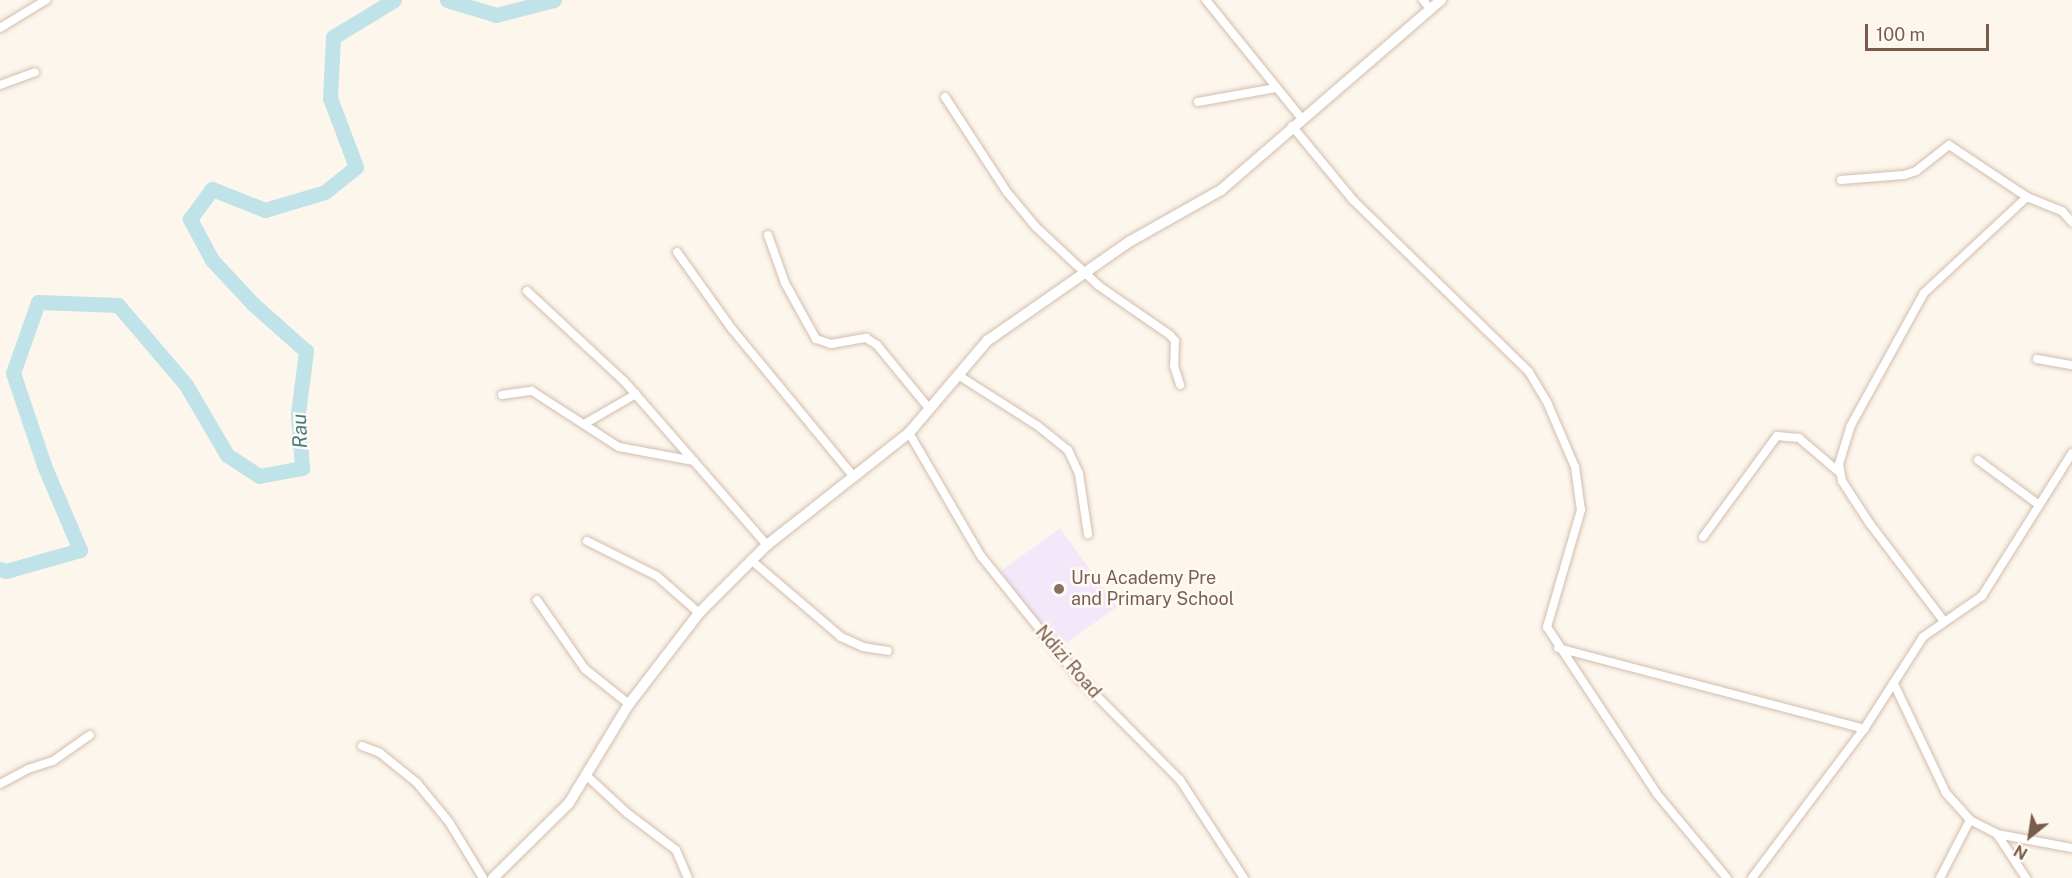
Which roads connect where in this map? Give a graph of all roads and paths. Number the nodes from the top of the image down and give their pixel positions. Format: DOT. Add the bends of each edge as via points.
graph roads {
  1 [pos="46,0"];
  2 [pos="1206,0"];
  3 [pos="1441,0"];
  4 [pos="1427,5"];
  5 [pos="0,28"];
  6 [pos="34,72"];
  7 [pos="0,85"];
  8 [pos="1275,88"];
  9 [pos="945,97"];
  10 [pos="1198,102"];
  11 [pos="1302,118"];
  12 [pos="1292,126"];
  13 [pos="1841,180"];
  14 [pos="2027,197"];
  15 [pos="2072,222"];
  16 [pos="768,235"];
  17 [pos="677,252"];
  18 [pos="1085,274"];
  19 [pos="527,291"];
  20 [pos="2037,359"];
  21 [pos="2072,364"];
  22 [pos="958,375"];
  23 [pos="1180,385"];
  24 [pos="636,394"];
  25 [pos="502,395"];
  26 [pos="928,407"];
  27 [pos="585,423"];
  28 [pos="909,434"];
  29 [pos="2072,453"];
  30 [pos="1978,460"];
  31 [pos="694,461"];
  32 [pos="1839,472"];
  33 [pos="854,477"];
  34 [pos="2038,504"];
  35 [pos="1088,534"];
  36 [pos="1702,537"];
  37 [pos="587,541"];
  38 [pos="768,545"];
  39 [pos="751,560"];
  40 [pos="537,600"];
  41 [pos="699,613"];
  42 [pos="1943,620"];
  43 [pos="1558,648"];
  44 [pos="888,651"];
  45 [pos="1894,684"];
  46 [pos="629,704"];
  47 [pos="1864,729"];
  48 [pos="90,735"];
  49 [pos="362,746"];
  50 [pos="588,777"];
  51 [pos="0,784"];
  52 [pos="1970,820"];
  53 [pos="1997,834"];
  54 [pos="2072,848"];
  55 [pos="499,876"];
  56 [pos="483,878"];
  57 [pos="688,878"];
  58 [pos="1244,878"];
  59 [pos="1727,878"];
  60 [pos="1752,878"];
  61 [pos="1940,878"];
  62 [pos="2026,878"];
  1 -- 5 [label="street"];
  2 -- 8 [label="street"];
  3 -- 4 [label="street"];
  4 -- 11 [label="street"];
  6 -- 7 [label="street"];
  8 -- 10 [label="street"];
  8 -- 11 [label="street"];
  9 -- 18 [label="street" via="1007,192"];
  11 -- 12 [label="street"];
  12 -- 18 [label="street" via="1221,190 1129,242"];
  12 -- 43 [label="street" via="1353,200 1529,372 1547,402 1575,467 1581,510 1548,617 1547,627"];
  13 -- 14 [label="street" via="1904,176 1949,145"];
  14 -- 15 [label="street" via="2062,211"];
  14 -- 32 [label="street" via="1924,293 1850,427"];
  16 -- 26 [label="street" via="790,293 816,339 831,344 866,338 877,345"];
  17 -- 33 [label="street" via="732,329"];
  18 -- 22 [label="street" via="987,341"];
  18 -- 23 [label="street" via="1170,335"];
  19 -- 24 [label="street"];
  20 -- 21 [label="street"];
  22 -- 26 [label="street"];
  22 -- 35 [label="street" via="1068,450 1079,474"];
  24 -- 27 [label="street"];
  24 -- 31 [label="street"];
  25 -- 27 [label="street" via="532,391"];
  26 -- 28 [label="street"];
  27 -- 31 [label="street" via="619,447"];
  28 -- 33 [label="street"];
  28 -- 58 [label="street, Ndizi Road" via="981,556 1080,679 1170,767"];
  29 -- 34 [label="street"];
  30 -- 34 [label="street"];
  31 -- 38 [label="street"];
  32 -- 36 [label="street" via="1799,438 1777,436"];
  32 -- 42 [label="street" via="1870,524"];
  33 -- 38 [label="street"];
  34 -- 42 [label="street" via="1982,596"];
  37 -- 41 [label="street" via="632,560 657,576"];
  38 -- 39 [label="street"];
  39 -- 41 [label="street"];
  39 -- 44 [label="street" via="841,637 863,647"];
  40 -- 46 [label="street" via="585,669"];
  41 -- 46 [label="street"];
  42 -- 45 [label="street" via="1923,637"];
  43 -- 47 [label="street"];
  43 -- 59 [label="street" via="1657,794"];
  45 -- 47 [label="street"];
  45 -- 52 [label="street" via="1946,793"];
  46 -- 50 [label="street"];
  47 -- 60 [label="street"];
  48 -- 51 [label="street" via="53,761"];
  49 -- 56 [label="street" via="380,753 417,783 448,822"];
  50 -- 55 [label="street" via="561,812"];
  50 -- 57 [label="street" via="676,850"];
  52 -- 53 [label="street"];
  52 -- 61 [label="street"];
  53 -- 54 [label="street"];
  53 -- 62 [label="street"];
}
